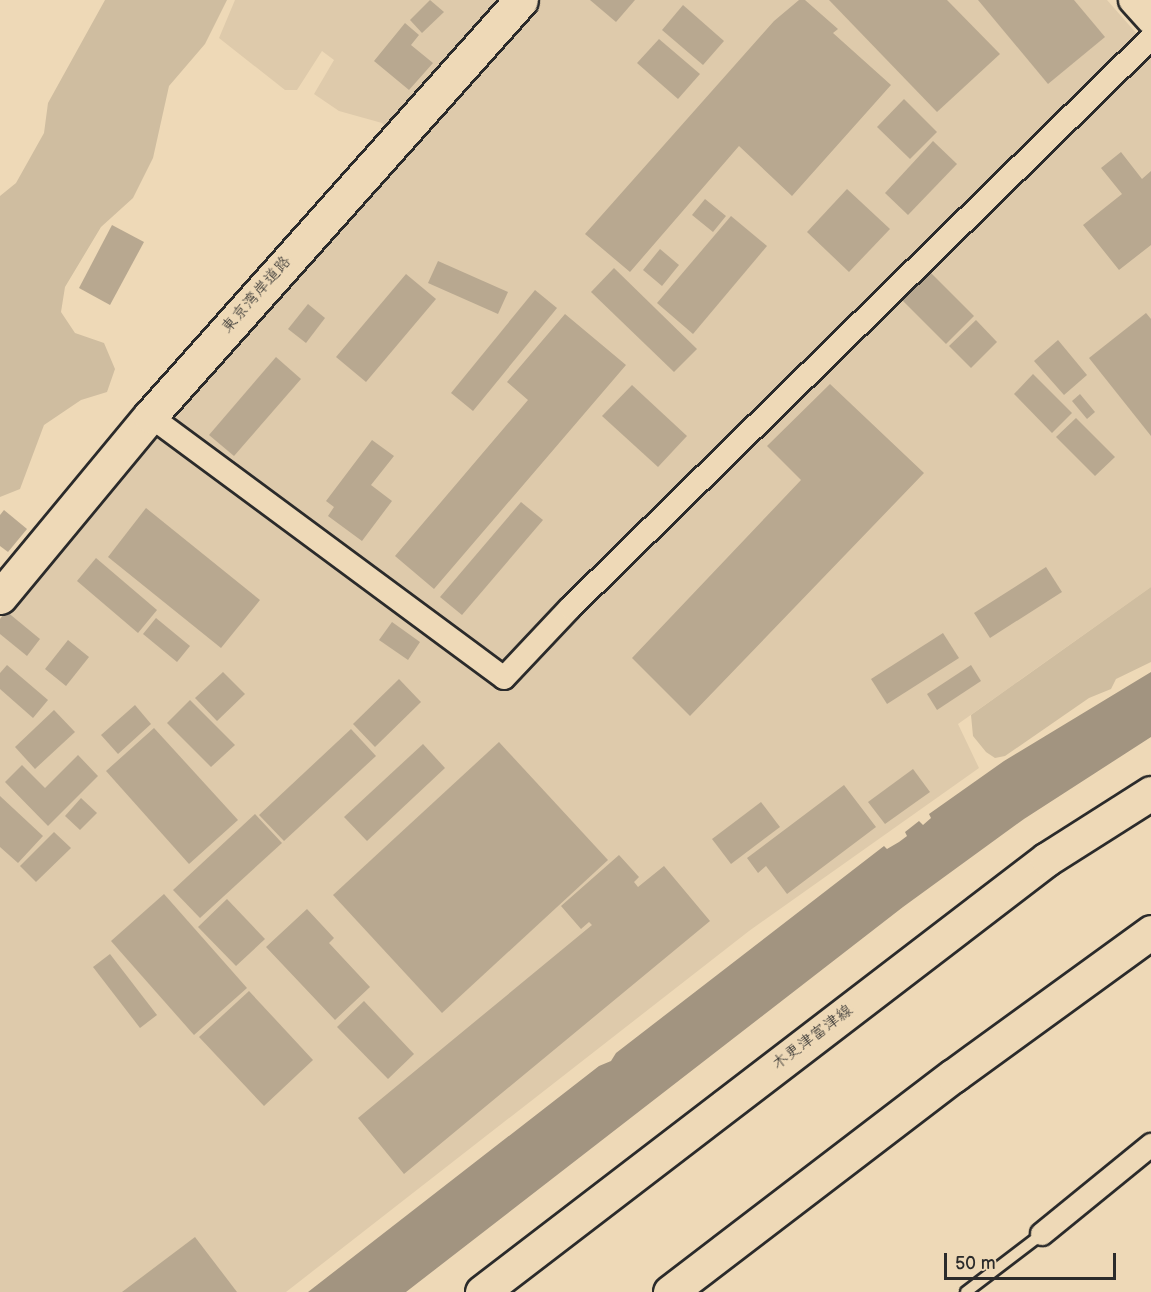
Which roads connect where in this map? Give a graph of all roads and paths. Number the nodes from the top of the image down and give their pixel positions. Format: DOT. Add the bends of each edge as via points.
graph roads {
  1 [pos="520,0"];
  2 [pos="1146,15"];
  3 [pos="150,416"];
  4 [pos="0,597"];
  5 [pos="1151,793"];
  6 [pos="1151,932"];
  7 [pos="1151,1145"];
  8 [pos="1042,1234"];
  9 [pos="482,1292"];
  10 [pos="670,1292"];
  11 [pos="966,1292"];
  1 -- 3 [label="main road, 東京湾岸道路"];
  2 -- 3 [label="street" via="504,678"];
  3 -- 4 [label="main road, 東京湾岸道路"];
  5 -- 9 [label="main road, 木更津富津線" via="1047,859"];
  6 -- 10 [label="main road" via="953,1076"];
  7 -- 8 [label="street"];
  8 -- 11 [label="lane"];
}
